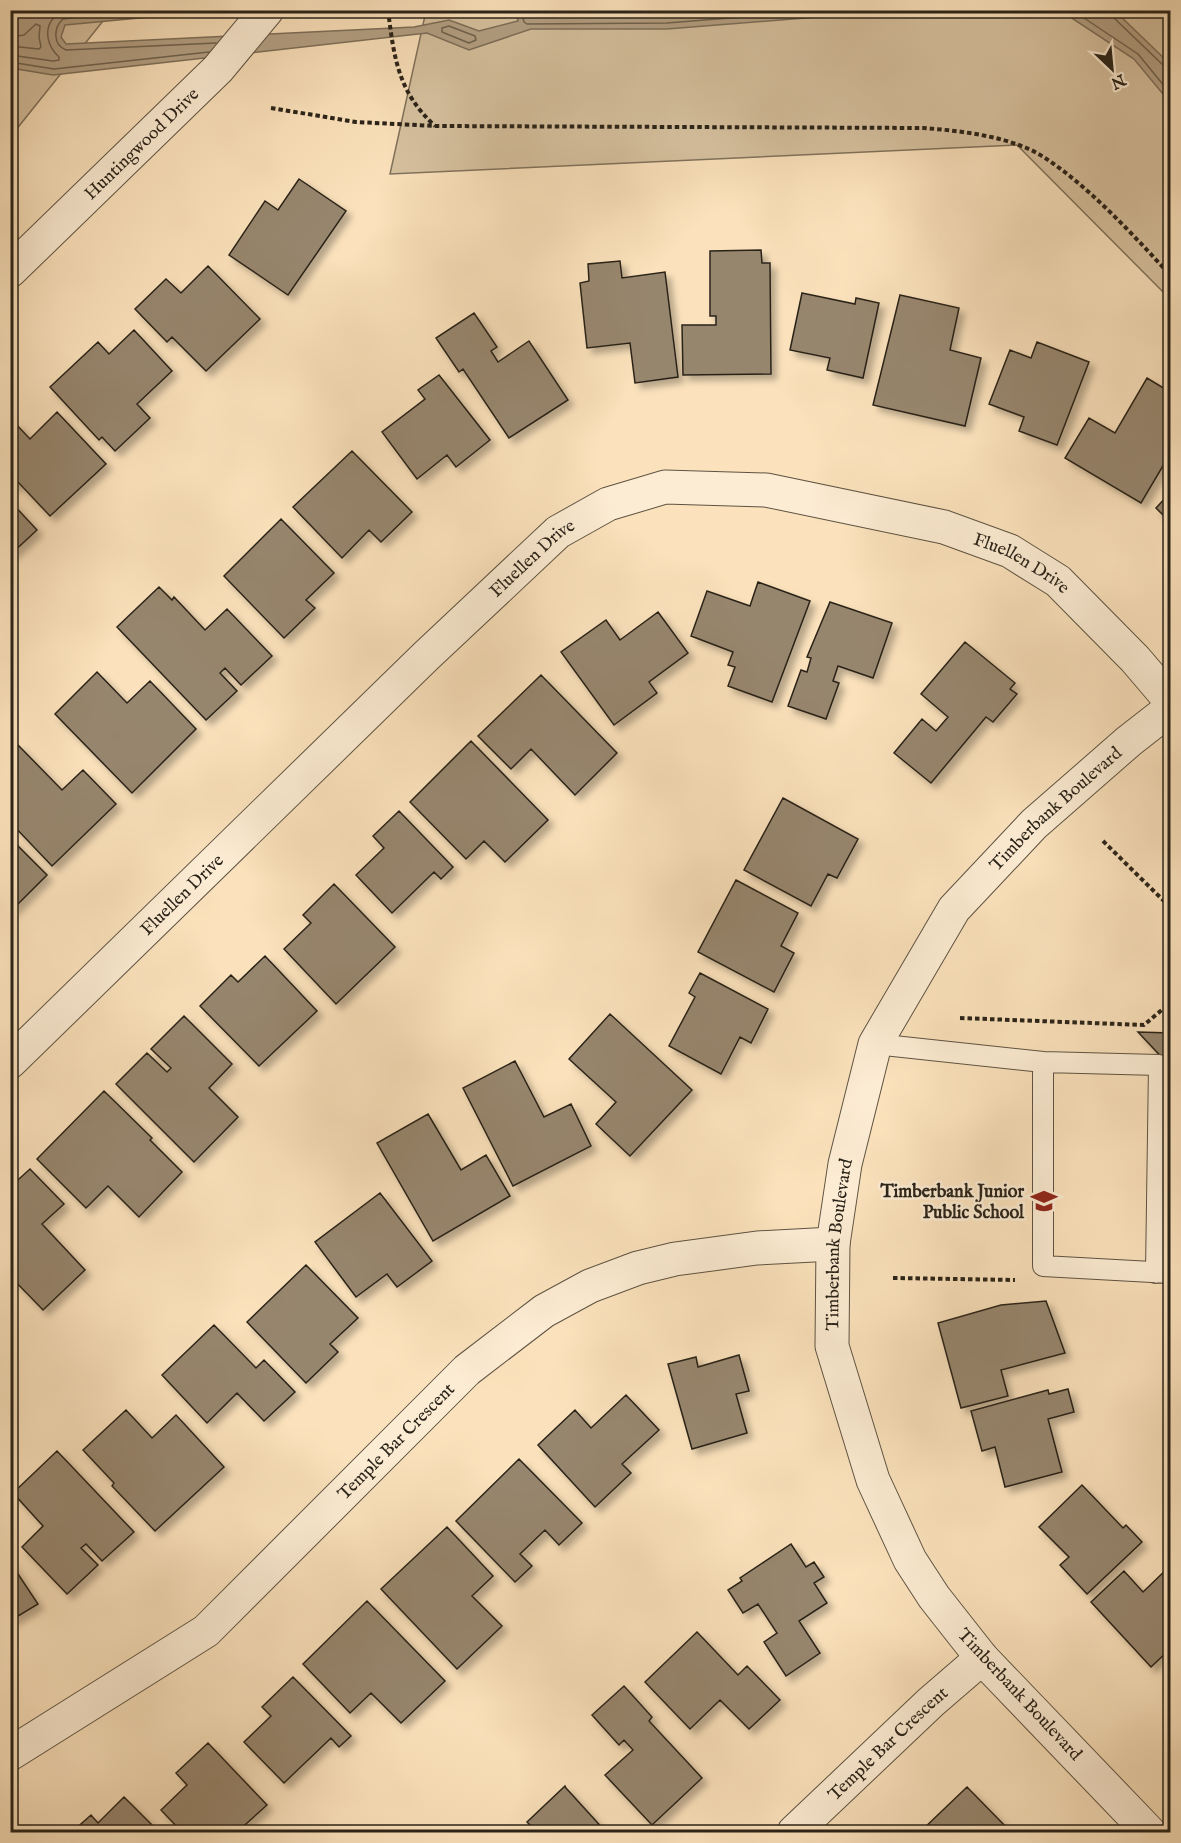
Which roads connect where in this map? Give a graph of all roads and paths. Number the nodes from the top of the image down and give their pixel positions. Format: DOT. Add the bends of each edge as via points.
graph roads {
  1 [pos="267,10"];
  2 [pos="388,10"];
  3 [pos="272,108"];
  4 [pos="436,126"];
  5 [pos="10,271"];
  6 [pos="1170,275"];
  7 [pos="1170,700"];
  8 [pos="1170,709"];
  9 [pos="1103,841"];
  10 [pos="1170,907"];
  11 [pos="1170,1003"];
  12 [pos="954,1018"];
  13 [pos="875,1044"];
  14 [pos="10,1062"];
  15 [pos="1043,1062"];
  16 [pos="832,1244"];
  17 [pos="1163,1273"];
  18 [pos="982,1658"];
  19 [pos="10,1754"];
  20 [pos="794,1833"];
  21 [pos="1149,1833"];
  1 -- 5 [label="street, Huntingwood Drive" via="218,69"];
  2 -- 4 [label="path" via="399,73 422,112"];
  3 -- 4 [label="path" via="356,122"];
  4 -- 6 [label="path" via="924,128 986,136 1032,151 1060,169 1104,207"];
  7 -- 14 [label="street, Fluellen Drive" via="1058,580 1010,551 944,527 766,490 665,487 608,504 558,532"];
  8 -- 13 [label="street, Timberbank Boulevard" via="1034,824 954,909"];
  9 -- 10 [label="path"];
  11 -- 12 [label="path" via="1144,1026"];
  13 -- 15 [label="lane"];
  13 -- 16 [label="street, Timberbank Boulevard" via="845,1164"];
  15 -- 17 [label="lane" via="1159,1065"];
  15 -- 17 [label="lane" via="1043,1266"];
  16 -- 18 [label="street, Timberbank Boulevard" via="832,1346 873,1480 910,1560"];
  16 -- 19 [label="street, Temple Bar Crescent" via="757,1248 675,1259 590,1286 544,1311 467,1370 206,1631"];
  18 -- 20 [label="street, Temple Bar Crescent"];
  18 -- 21 [label="street, Timberbank Boulevard"];
}
